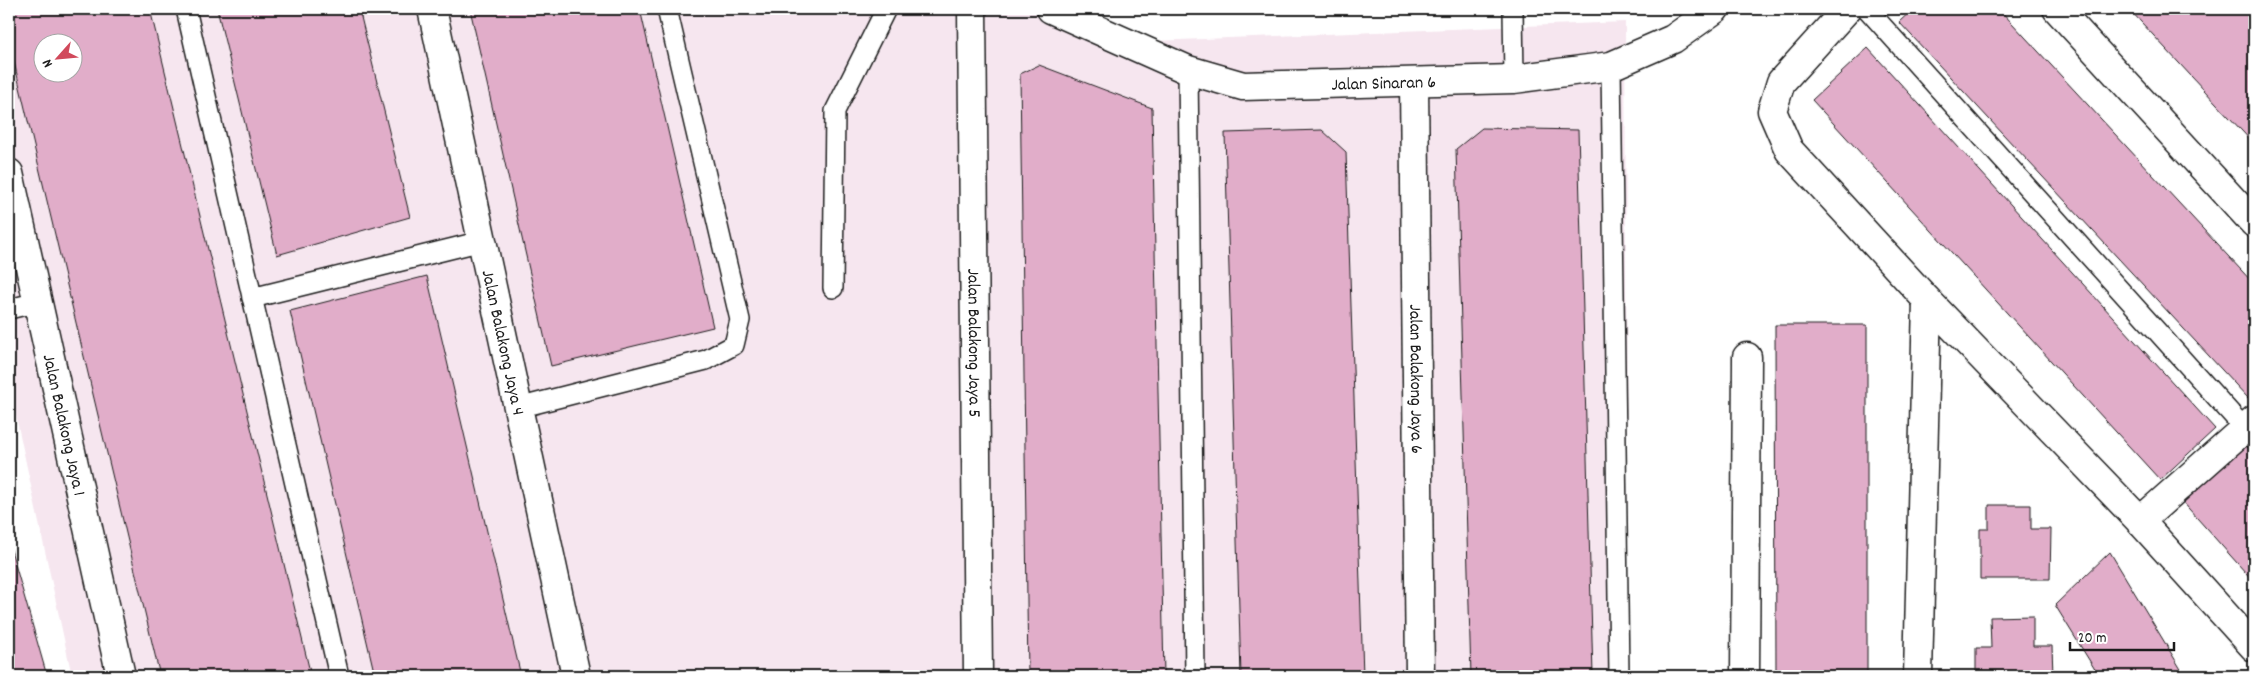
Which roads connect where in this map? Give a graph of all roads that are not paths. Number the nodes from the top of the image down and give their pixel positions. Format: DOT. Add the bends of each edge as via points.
graph roads {
  1 [pos="186,9"];
  2 [pos="432,9"];
  3 [pos="666,9"];
  4 [pos="886,9"];
  5 [pos="972,9"];
  6 [pos="1051,9"];
  7 [pos="1513,9"];
  8 [pos="1716,9"];
  9 [pos="1847,9"];
  10 [pos="1867,9"];
  11 [pos="2057,9"];
  12 [pos="1612,66"];
  13 [pos="1188,70"];
  14 [pos="1514,79"];
  15 [pos="1414,83"];
  16 [pos="9,173"];
  17 [pos="2254,224"];
  18 [pos="482,241"];
  19 [pos="833,288"];
  20 [pos="252,298"];
  21 [pos="1928,300"];
  22 [pos="38,302"];
  23 [pos="9,309"];
  24 [pos="1747,357"];
  25 [pos="518,408"];
  26 [pos="2251,429"];
  27 [pos="2140,521"];
  28 [pos="2254,647"];
  29 [pos="121,676"];
  30 [pos="339,676"];
  31 [pos="576,676"];
  32 [pos="978,676"];
  33 [pos="1195,676"];
  34 [pos="1420,676"];
  35 [pos="1619,676"];
  36 [pos="1745,676"];
  37 [pos="1918,676"];
  1 -- 20 [label="lane"];
  2 -- 18 [label="street, Jalan Balakong Jaya 4"];
  3 -- 25 [label="lane" via="740,320 734,345 706,360"];
  4 -- 19 [label="lane" via="835,111"];
  5 -- 32 [label="street, Jalan Balakong Jaya 5"];
  6 -- 13 [label="street, Jalan Sinaran 6"];
  7 -- 14 [label="lane"];
  8 -- 12 [label="street, Jalan Sinaran 6" via="1673,39"];
  9 -- 21 [label="street" via="1781,82 1772,111 1789,150"];
  10 -- 26 [label="lane"];
  11 -- 17 [label="street"];
  12 -- 14 [label="street, Jalan Sinaran 6"];
  12 -- 35 [label="lane"];
  13 -- 15 [label="street, Jalan Sinaran 6" via="1243,86"];
  13 -- 33 [label="lane"];
  14 -- 15 [label="street, Jalan Sinaran 6"];
  15 -- 34 [label="street, Jalan Balakong Jaya 6"];
  16 -- 22 [label="street, Jalan Balakong Jaya 1"];
  18 -- 20 [label="lane"];
  18 -- 25 [label="street, Jalan Balakong Jaya 4"];
  20 -- 30 [label="lane"];
  21 -- 27 [label="street"];
  21 -- 37 [label="street"];
  22 -- 23 [label="lane"];
  22 -- 29 [label="street, Jalan Balakong Jaya 1"];
  24 -- 36 [label="street"];
  25 -- 31 [label="street, Jalan Balakong Jaya 4"];
  26 -- 27 [label="street"];
  27 -- 28 [label="street"];
}
